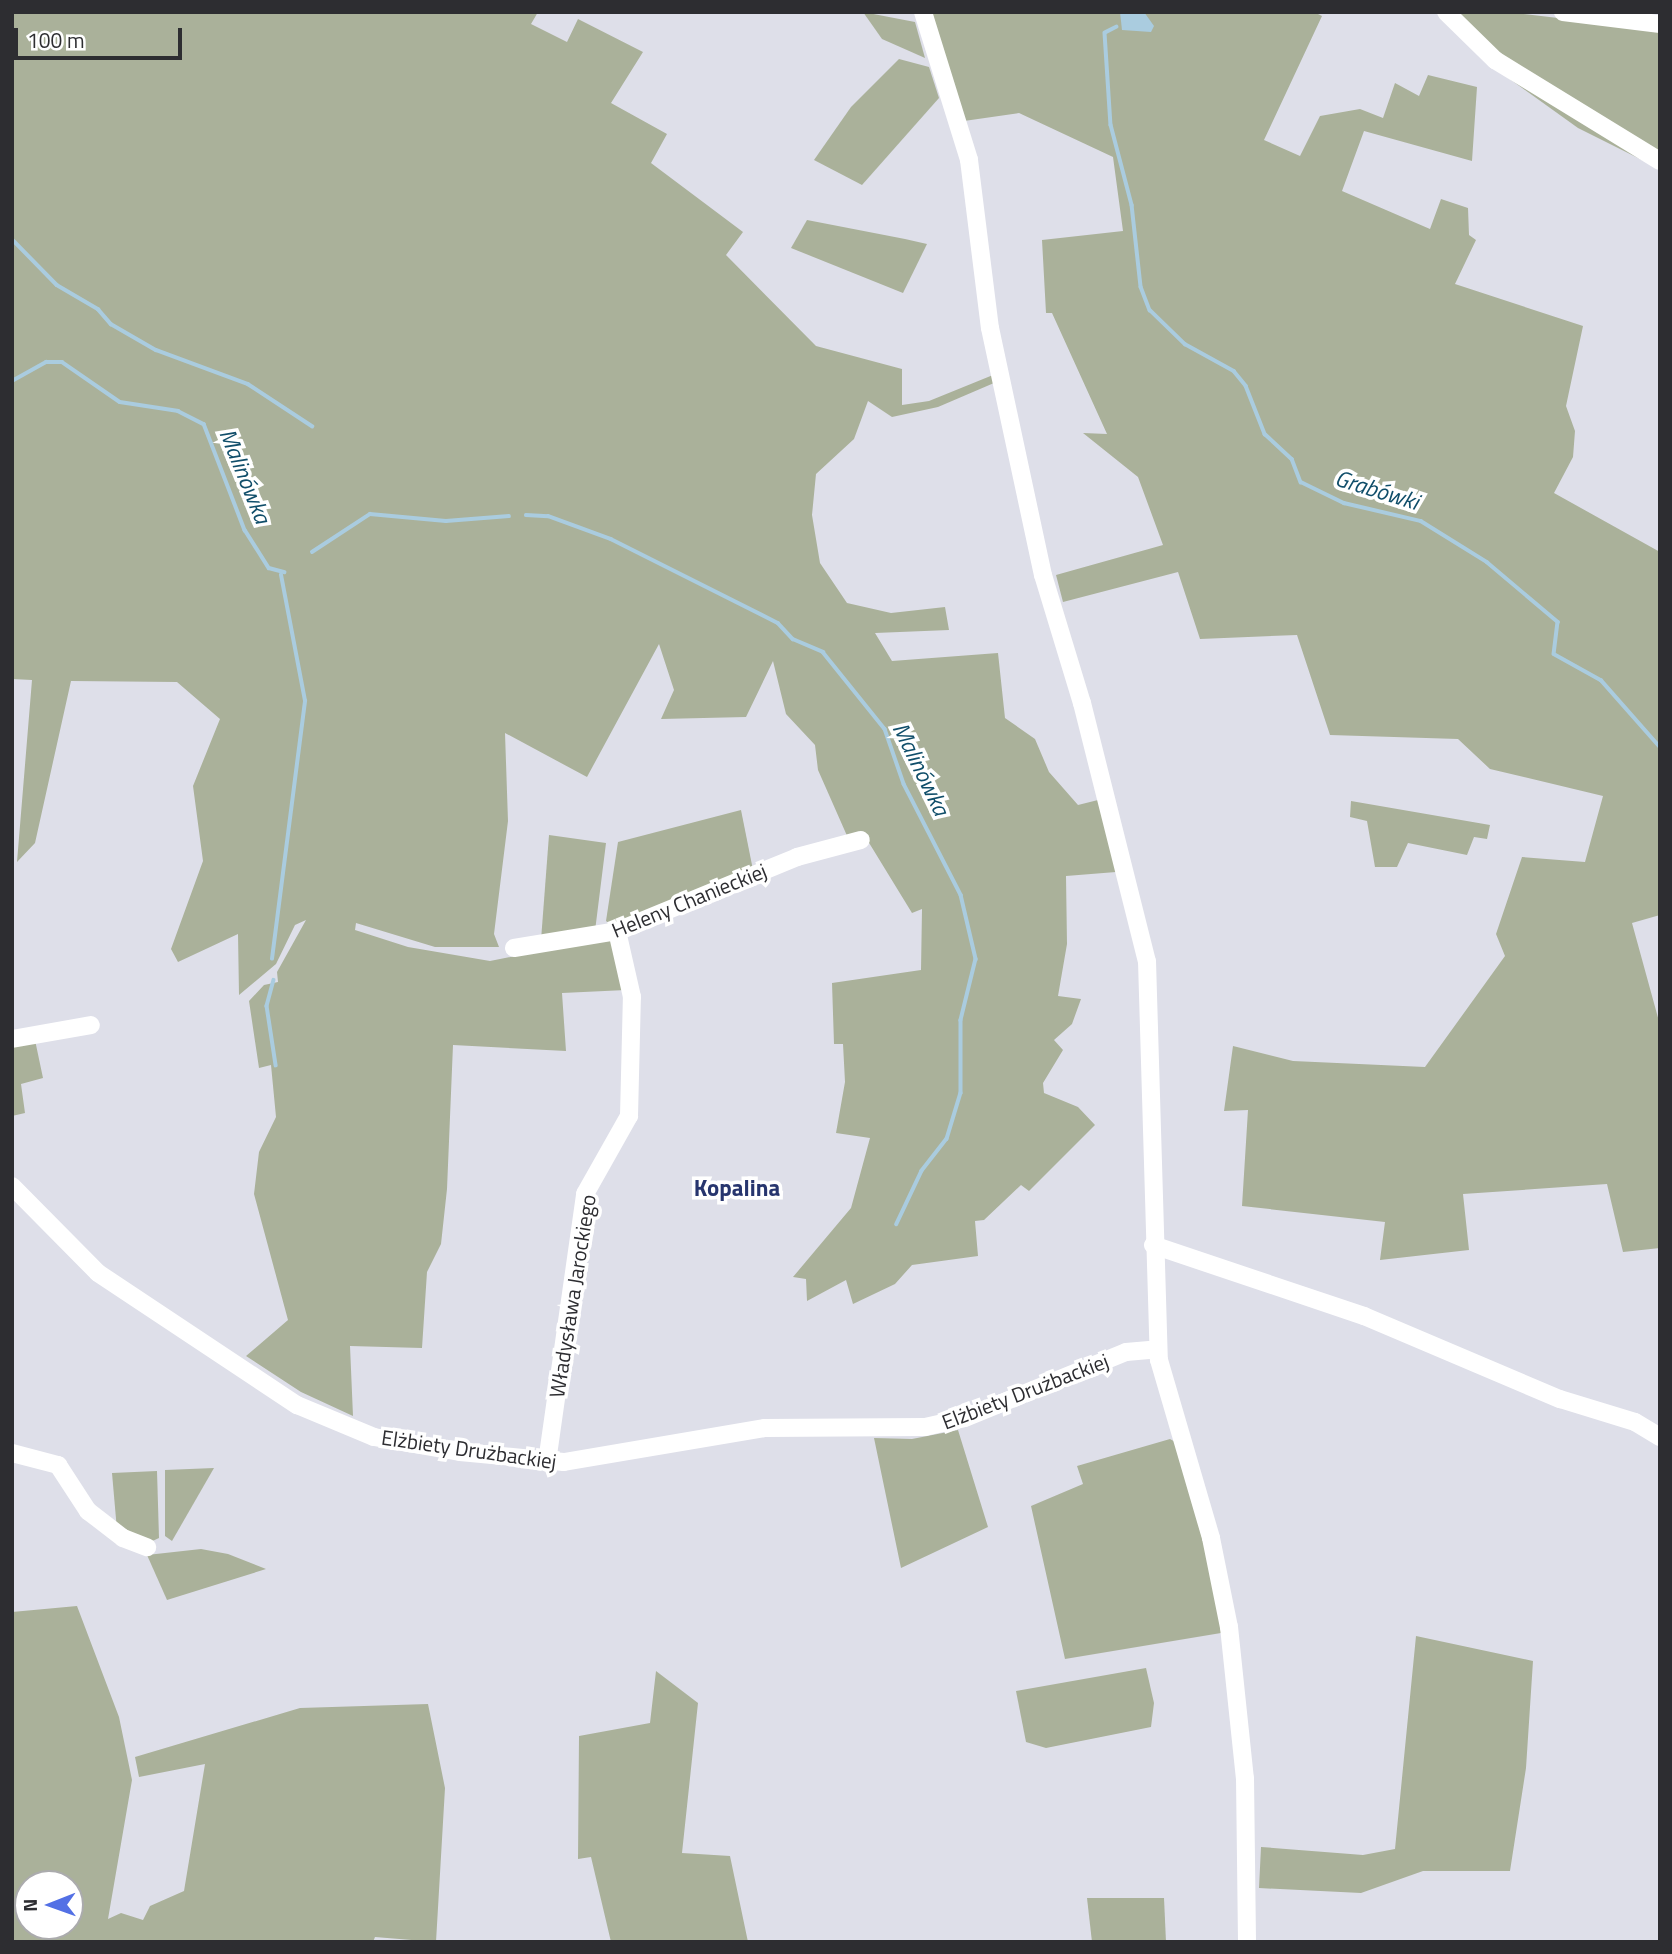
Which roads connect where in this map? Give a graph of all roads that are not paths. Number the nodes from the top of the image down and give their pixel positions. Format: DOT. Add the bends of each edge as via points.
graph roads {
  1 [pos="923,12"];
  2 [pos="1446,12"];
  3 [pos="1563,12"];
  4 [pos="1660,24"];
  5 [pos="1660,161"];
  6 [pos="861,840"];
  7 [pos="617,931"];
  8 [pos="514,948"];
  9 [pos="91,1025"];
  10 [pos="12,1039"];
  11 [pos="12,1186"];
  12 [pos="1153,1245"];
  13 [pos="1158,1349"];
  14 [pos="1660,1437"];
  15 [pos="12,1453"];
  16 [pos="547,1462"];
  17 [pos="147,1546"];
  18 [pos="1247,1942"];
  1 -- 12 [label="street" via="969,160 990,328 1043,575 1086,715 1147,961"];
  2 -- 5 [label="street" via="1495,60"];
  3 -- 4 [label="street"];
  6 -- 7 [label="street, Heleny Chanieckiej" via="797,857"];
  7 -- 8 [label="street, Heleny Chanieckiej"];
  7 -- 16 [label="street, Władysława Jarockiego" via="632,997 628,1116 585,1194"];
  9 -- 10 [label="street"];
  11 -- 16 [label="street, Elżbiety Drużbackiej" via="108,1280 316,1416 396,1442"];
  12 -- 13 [label="street"];
  12 -- 14 [label="street" via="1364,1316 1560,1399 1635,1422"];
  13 -- 16 [label="street, Elżbiety Drużbackiej" via="1126,1352 939,1425 765,1428 600,1459"];
  13 -- 18 [label="street" via="1229,1627 1245,1778"];
  15 -- 17 [label="street" via="58,1465 88,1511 123,1538"];
}
